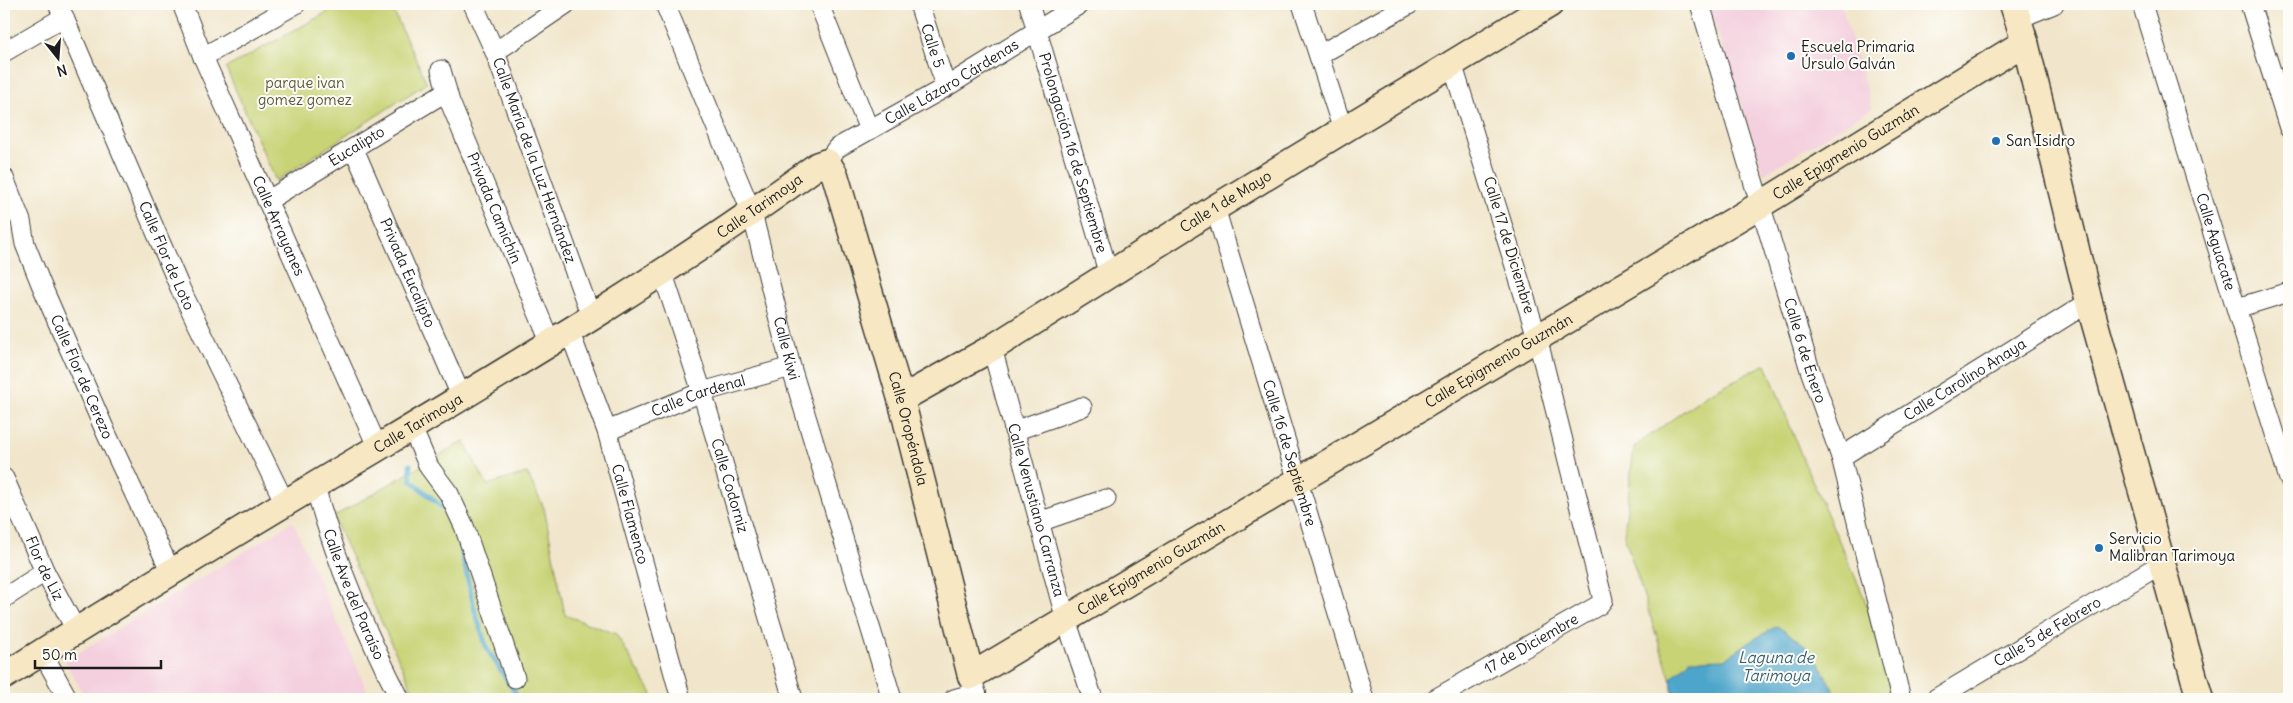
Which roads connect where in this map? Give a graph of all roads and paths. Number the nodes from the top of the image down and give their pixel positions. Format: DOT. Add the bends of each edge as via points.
graph roads {
  1 [pos="182,4"];
  2 [pos="294,4"];
  3 [pos="473,4"];
  4 [pos="665,4"];
  5 [pos="819,4"];
  6 [pos="919,4"];
  7 [pos="1029,4"];
  8 [pos="1080,4"];
  9 [pos="1302,4"];
  10 [pos="1410,4"];
  11 [pos="1550,4"];
  12 [pos="1700,4"];
  13 [pos="2054,4"];
  14 [pos="2142,4"];
  15 [pos="2250,4"];
  16 [pos="557,6"];
  17 [pos="61,10"];
  18 [pos="2018,22"];
  19 [pos="1037,31"];
  20 [pos="4,52"];
  21 [pos="495,52"];
  22 [pos="1319,55"];
  23 [pos="203,57"];
  24 [pos="1452,64"];
  25 [pos="441,70"];
  26 [pos="946,87"];
  27 [pos="447,91"];
  28 [pos="2289,128"];
  29 [pos="869,130"];
  30 [pos="1343,130"];
  31 [pos="354,149"];
  32 [pos="828,162"];
  33 [pos="4,178"];
  34 [pos="267,201"];
  35 [pos="1760,205"];
  36 [pos="1215,208"];
  37 [pos="752,213"];
  38 [pos="663,274"];
  39 [pos="1109,275"];
  40 [pos="2289,292"];
  41 [pos="2089,302"];
  42 [pos="2237,308"];
  43 [pos="592,319"];
  44 [pos="1537,337"];
  45 [pos="560,339"];
  46 [pos="992,348"];
  47 [pos="791,367"];
  48 [pos="702,392"];
  49 [pos="462,398"];
  50 [pos="902,399"];
  51 [pos="1082,407"];
  52 [pos="412,428"];
  53 [pos="1014,430"];
  54 [pos="607,431"];
  55 [pos="378,448"];
  56 [pos="1841,457"];
  57 [pos="4,478"];
  58 [pos="2289,479"];
  59 [pos="1298,480"];
  60 [pos="315,486"];
  61 [pos="1106,499"];
  62 [pos="285,503"];
  63 [pos="11,515"];
  64 [pos="1039,522"];
  65 [pos="2161,564"];
  66 [pos="45,572"];
  67 [pos="171,572"];
  68 [pos="4,598"];
  69 [pos="1601,602"];
  70 [pos="1066,620"];
  71 [pos="76,630"];
  72 [pos="42,652"];
  73 [pos="4,676"];
  74 [pos="515,678"];
  75 [pos="975,690"];
  76 [pos="68,699"];
  77 [pos="400,699"];
  78 [pos="681,699"];
  79 [pos="792,699"];
  80 [pos="892,699"];
  81 [pos="954,699"];
  82 [pos="1093,699"];
  83 [pos="1364,699"];
  84 [pos="1435,699"];
  85 [pos="1902,699"];
  86 [pos="1935,699"];
  87 [pos="2200,699"];
  1 -- 23 [label="street, Calle Arrayanes"];
  2 -- 23 [label="street"];
  3 -- 21 [label="street, Calle María de la Luz Hernández"];
  4 -- 37 [label="street, Calle Kiwi"];
  5 -- 29 [label="street"];
  6 -- 26 [label="street, Calle 5"];
  7 -- 19 [label="street, Prolongación 16 de Septiembre"];
  8 -- 19 [label="street, Calle Lázaro Cárdenas"];
  9 -- 22 [label="street"];
  10 -- 22 [label="street"];
  11 -- 24 [label="street, Calle 1 de Mayo"];
  12 -- 35 [label="street, Calle 6 de Enero"];
  13 -- 18 [label="street"];
  14 -- 42 [label="street, Calle Aguacate"];
  15 -- 28 [label="street"];
  16 -- 21 [label="street"];
  17 -- 20 [label="street"];
  17 -- 62 [label="street, Calle Flor de Loto" via="180,288"];
  18 -- 35 [label="street, Calle Epigmenio Guzmán"];
  18 -- 41 [label="street"];
  19 -- 26 [label="street, Calle Lázaro Cárdenas"];
  19 -- 39 [label="street, Prolongación 16 de Septiembre"];
  21 -- 43 [label="street, Calle María de la Luz Hernández"];
  22 -- 30 [label="street"];
  23 -- 34 [label="street, Calle Arrayanes"];
  24 -- 30 [label="street, Calle 1 de Mayo"];
  24 -- 44 [label="street, Calle 17 de Diciembre"];
  25 -- 27 [label="street, Privada Camichín"];
  26 -- 29 [label="street, Calle Lázaro Cárdenas"];
  27 -- 31 [label="street, Eucalipto"];
  27 -- 45 [label="street, Privada Camichín"];
  29 -- 32 [label="street, Calle Lázaro Cárdenas" via="837,148"];
  30 -- 36 [label="street, Calle 1 de Mayo"];
  31 -- 34 [label="street, Eucalipto"];
  31 -- 49 [label="street, Privada Eucalipto"];
  32 -- 37 [label="street, Calle Tarimoya" via="818,165"];
  32 -- 50 [label="street, Calle Oropéndola" via="835,175"];
  33 -- 67 [label="street, Calle Flor de Cerezo" via="41,284"];
  34 -- 55 [label="street, Calle Arrayanes"];
  35 -- 44 [label="street, Calle Epigmenio Guzmán"];
  35 -- 56 [label="street, Calle 6 de Enero" via="1810,370"];
  36 -- 39 [label="street, Calle 1 de Mayo"];
  36 -- 59 [label="street, Calle 16 de Septiembre"];
  37 -- 38 [label="street, Calle Tarimoya"];
  37 -- 47 [label="street, Calle Kiwi"];
  38 -- 43 [label="street, Calle Tarimoya"];
  38 -- 48 [label="street, Calle Codorniz"];
  39 -- 46 [label="street, Calle 1 de Mayo"];
  40 -- 42 [label="street"];
  41 -- 56 [label="street, Calle Carolino Anaya"];
  41 -- 65 [label="street"];
  42 -- 58 [label="street, Calle Aguacate"];
  43 -- 45 [label="street, Calle Tarimoya"];
  44 -- 59 [label="street, Calle Epigmenio Guzmán"];
  44 -- 69 [label="street, Calle 17 de Diciembre" via="1603,597"];
  45 -- 49 [label="street, Calle Tarimoya"];
  45 -- 54 [label="street, Calle Flamenco"];
  46 -- 50 [label="street, Calle 1 de Mayo"];
  46 -- 53 [label="street, Calle Venustiano Carranza"];
  47 -- 48 [label="street, Calle Cardenal"];
  47 -- 80 [label="street, Calle Kiwi"];
  48 -- 54 [label="street, Calle Cardenal"];
  48 -- 79 [label="street, Calle Codorniz"];
  49 -- 52 [label="street, Calle Tarimoya"];
  50 -- 75 [label="street, Calle Oropéndola"];
  51 -- 53 [label="street"];
  52 -- 55 [label="street, Calle Tarimoya"];
  52 -- 74 [label="street" via="429,467 448,494 464,526"];
  53 -- 64 [label="street, Calle Venustiano Carranza"];
  54 -- 78 [label="street, Calle Flamenco"];
  55 -- 60 [label="street, Calle Tarimoya"];
  56 -- 85 [label="street, Calle 6 de Enero"];
  57 -- 63 [label="street, Flor de Liz"];
  59 -- 70 [label="street, Calle Epigmenio Guzmán"];
  59 -- 83 [label="street, Calle 16 de Septiembre"];
  60 -- 62 [label="street, Calle Tarimoya"];
  60 -- 77 [label="street, Calle Ave del Paraíso" via="328,534 376,651"];
  61 -- 64 [label="street"];
  62 -- 67 [label="street, Calle Tarimoya"];
  63 -- 66 [label="street, Flor de Liz"];
  64 -- 70 [label="street, Calle Venustiano Carranza"];
  65 -- 86 [label="street, Calle 5 de Febrero"];
  65 -- 87 [label="street"];
  66 -- 68 [label="street"];
  66 -- 71 [label="street, Flor de Liz"];
  67 -- 71 [label="street, Calle Tarimoya"];
  69 -- 84 [label="street, 17 de Diciembre"];
  70 -- 75 [label="street, Calle Epigmenio Guzmán"];
  70 -- 82 [label="street, Calle Venustiano Carranza"];
  71 -- 72 [label="street, Calle Tarimoya"];
  72 -- 73 [label="street, Calle Tarimoya"];
  72 -- 76 [label="street"];
  75 -- 81 [label="street"];
}
